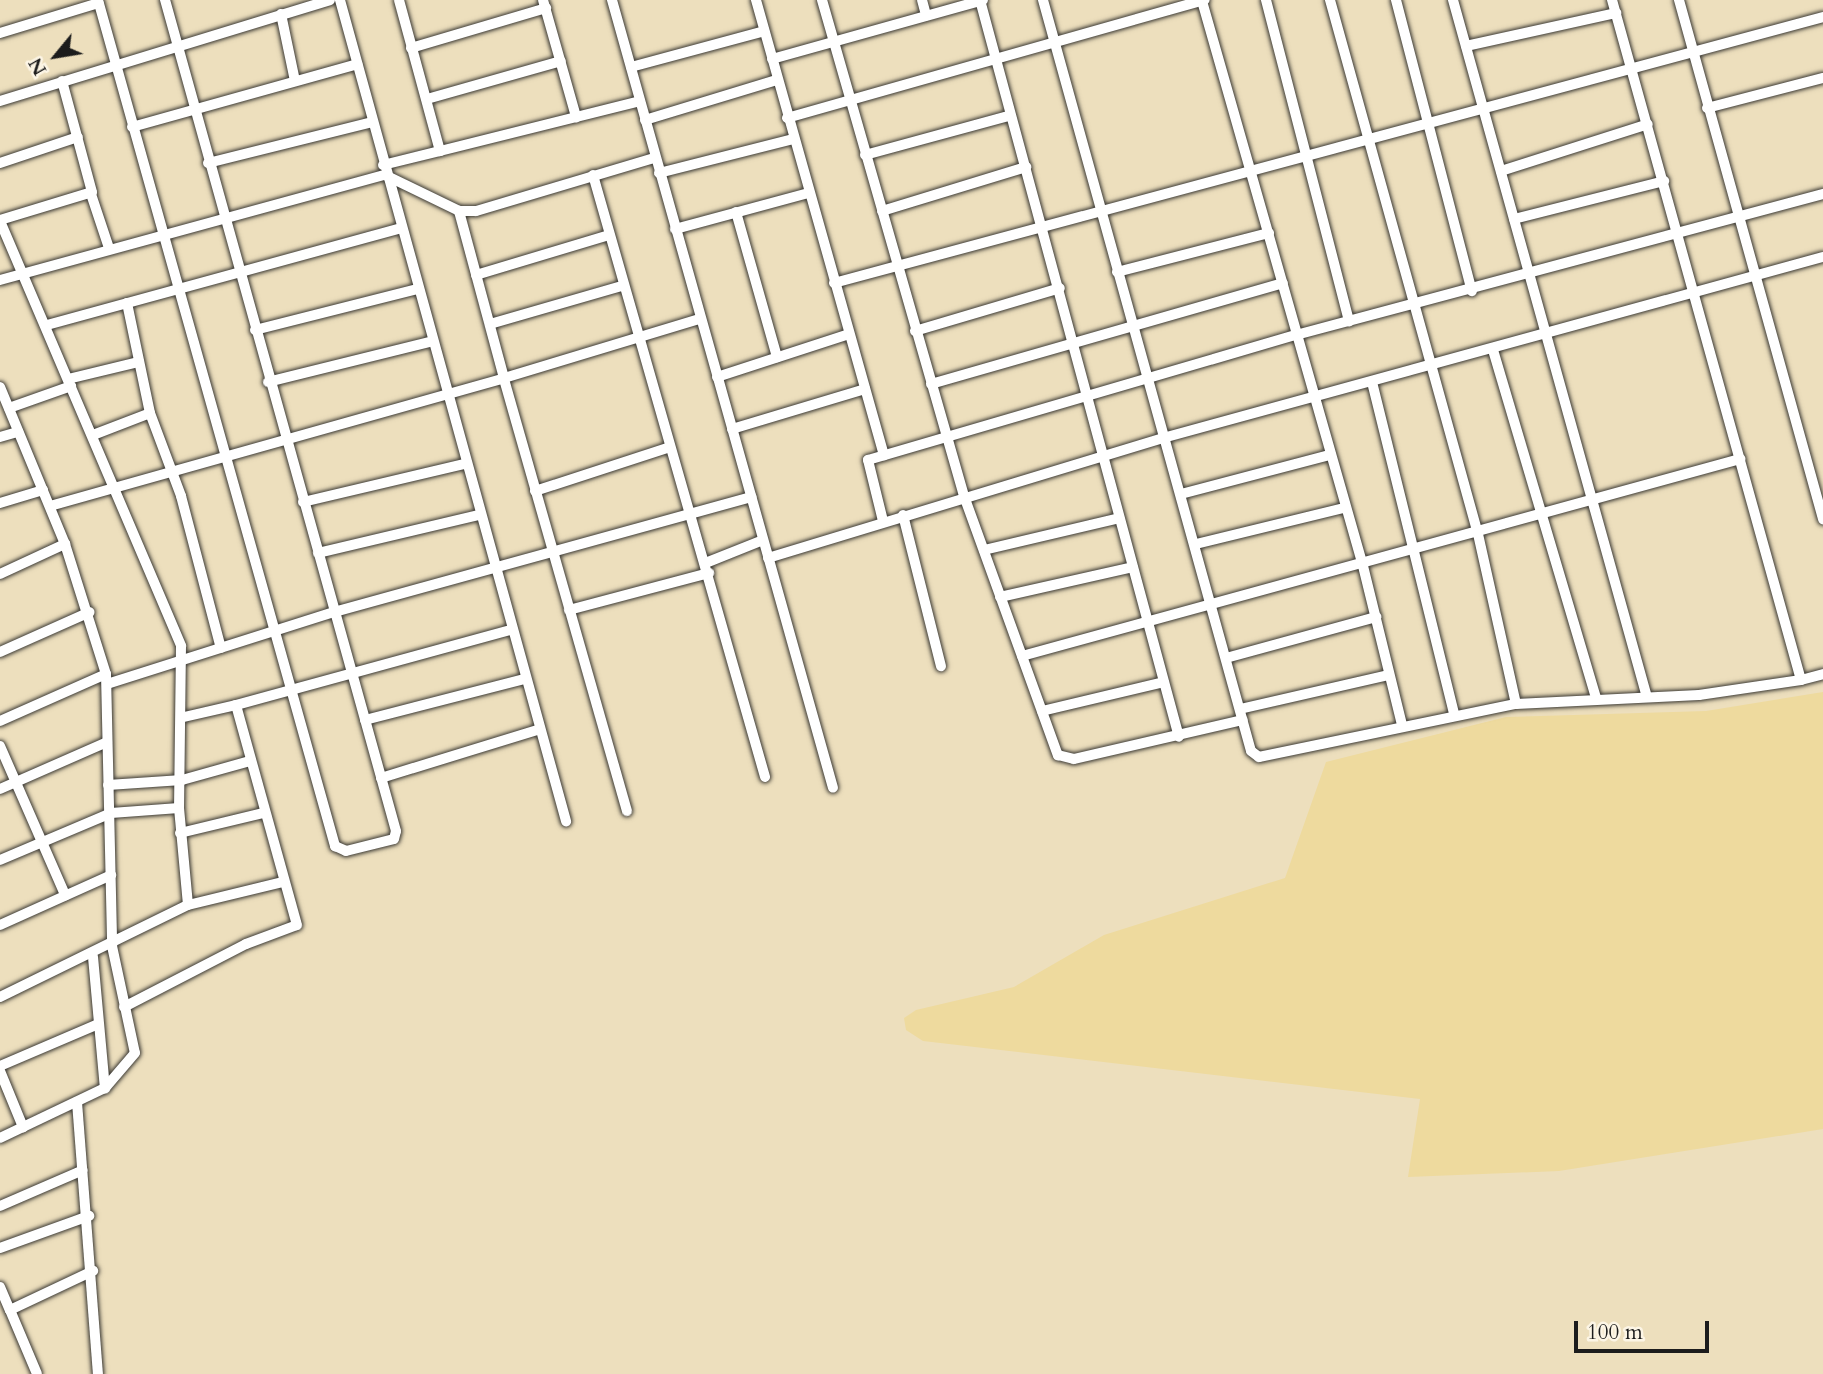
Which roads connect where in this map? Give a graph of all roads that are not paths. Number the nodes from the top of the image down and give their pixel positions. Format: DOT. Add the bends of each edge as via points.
graph roads {
  1 [pos="165,0"];
  2 [pos="330,0"];
  3 [pos="340,0"];
  4 [pos="399,0"];
  5 [pos="612,0"];
  6 [pos="757,0"];
  7 [pos="822,0"];
  8 [pos="922,0"];
  9 [pos="981,0"];
  10 [pos="1043,0"];
  11 [pos="1266,0"];
  12 [pos="1330,0"];
  13 [pos="1395,0"];
  14 [pos="1453,0"];
  15 [pos="1612,0"];
  16 [pos="1679,0"];
  17 [pos="1204,1"];
  18 [pos="98,2"];
  19 [pos="545,4"];
  20 [pos="1616,13"];
  21 [pos="281,14"];
  22 [pos="926,15"];
  23 [pos="1823,17"];
  24 [pos="764,31"];
  25 [pos="0,33"];
  26 [pos="834,41"];
  27 [pos="1052,43"];
  28 [pos="1466,46"];
  29 [pos="177,47"];
  30 [pos="411,48"];
  31 [pos="1691,52"];
  32 [pos="772,59"];
  33 [pos="994,59"];
  34 [pos="561,61"];
  35 [pos="114,64"];
  36 [pos="356,64"];
  37 [pos="631,67"];
  38 [pos="1632,70"];
  39 [pos="1823,78"];
  40 [pos="777,80"];
  41 [pos="62,81"];
  42 [pos="295,81"];
  43 [pos="427,99"];
  44 [pos="850,99"];
  45 [pos="0,101"];
  46 [pos="640,101"];
  47 [pos="1707,108"];
  48 [pos="192,110"];
  49 [pos="1484,111"];
  50 [pos="1009,116"];
  51 [pos="576,117"];
  52 [pos="788,118"];
  53 [pos="645,120"];
  54 [pos="372,122"];
  55 [pos="1648,124"];
  56 [pos="1427,126"];
  57 [pos="132,127"];
  58 [pos="78,137"];
  59 [pos="1367,138"];
  60 [pos="793,139"];
  61 [pos="440,151"];
  62 [pos="1309,153"];
  63 [pos="865,155"];
  64 [pos="654,158"];
  65 [pos="0,163"];
  66 [pos="208,163"];
  67 [pos="1026,167"];
  68 [pos="1251,169"];
  69 [pos="384,170"];
  70 [pos="1501,171"];
  71 [pos="659,173"];
  72 [pos="593,175"];
  73 [pos="1664,181"];
  74 [pos="808,193"];
  75 [pos="91,194"];
  76 [pos="1823,194"];
  77 [pos="458,211"];
  78 [pos="882,211"];
  79 [pos="1098,211"];
  80 [pos="736,212"];
  81 [pos="222,217"];
  82 [pos="1739,217"];
  83 [pos="1514,219"];
  84 [pos="0,220"];
  85 [pos="1044,226"];
  86 [pos="402,228"];
  87 [pos="675,229"];
  88 [pos="161,233"];
  89 [pos="1269,233"];
  90 [pos="1680,234"];
  91 [pos="609,235"];
  92 [pos="109,248"];
  93 [pos="1823,257"];
  94 [pos="896,266"];
  95 [pos="241,271"];
  96 [pos="1116,272"];
  97 [pos="23,273"];
  98 [pos="1530,274"];
  99 [pos="476,275"];
  100 [pos="1755,276"];
  101 [pos="0,280"];
  102 [pos="834,283"];
  103 [pos="1283,283"];
  104 [pos="622,286"];
  105 [pos="179,289"];
  106 [pos="417,289"];
  107 [pos="1060,289"];
  108 [pos="1472,291"];
  109 [pos="1695,292"];
  110 [pos="127,303"];
  111 [pos="1415,303"];
  112 [pos="700,319"];
  113 [pos="1349,321"];
  114 [pos="489,324"];
  115 [pos="47,325"];
  116 [pos="1130,326"];
  117 [pos="255,330"];
  118 [pos="915,331"];
  119 [pos="849,334"];
  120 [pos="1296,335"];
  121 [pos="1546,335"];
  122 [pos="635,338"];
  123 [pos="430,342"];
  124 [pos="1074,342"];
  125 [pos="1493,350"];
  126 [pos="777,357"];
  127 [pos="139,362"];
  128 [pos="1431,367"];
  129 [pos="717,377"];
  130 [pos="504,378"];
  131 [pos="1146,379"];
  132 [pos="268,382"];
  133 [pos="1372,382"];
  134 [pos="70,383"];
  135 [pos="931,384"];
  136 [pos="0,387"];
  137 [pos="865,389"];
  138 [pos="444,395"];
  139 [pos="1087,396"];
  140 [pos="1314,398"];
  141 [pos="9,408"];
  142 [pos="150,413"];
  143 [pos="732,429"];
  144 [pos="18,432"];
  145 [pos="93,435"];
  146 [pos="946,436"];
  147 [pos="0,437"];
  148 [pos="1163,438"];
  149 [pos="286,440"];
  150 [pos="667,448"];
  151 [pos="884,455"];
  152 [pos="1330,455"];
  153 [pos="1102,456"];
  154 [pos="222,458"];
  155 [pos="1740,459"];
  156 [pos="464,464"];
  157 [pos="169,473"];
  158 [pos="117,487"];
  159 [pos="43,490"];
  160 [pos="535,491"];
  161 [pos="1181,494"];
  162 [pos="964,496"];
  163 [pos="751,497"];
  164 [pos="1593,501"];
  165 [pos="303,502"];
  166 [pos="0,503"];
  167 [pos="50,506"];
  168 [pos="1344,508"];
  169 [pos="687,514"];
  170 [pos="479,515"];
  171 [pos="903,515"];
  172 [pos="1541,516"];
  173 [pos="1119,518"];
  174 [pos="1823,519"];
  175 [pos="883,521"];
  176 [pos="1478,534"];
  177 [pos="763,540"];
  178 [pos="65,544"];
  179 [pos="1196,544"];
  180 [pos="552,550"];
  181 [pos="984,550"];
  182 [pos="1416,550"];
  183 [pos="318,553"];
  184 [pos="768,558"];
  185 [pos="708,562"];
  186 [pos="1133,566"];
  187 [pos="1363,566"];
  188 [pos="495,570"];
  189 [pos="709,573"];
  190 [pos="0,574"];
  191 [pos="1000,597"];
  192 [pos="1211,602"];
  193 [pos="569,610"];
  194 [pos="334,611"];
  195 [pos="90,612"];
  196 [pos="1376,617"];
  197 [pos="1148,621"];
  198 [pos="277,630"];
  199 [pos="511,630"];
  200 [pos="221,648"];
  201 [pos="0,652"];
  202 [pos="1022,656"];
  203 [pos="1226,658"];
  204 [pos="183,660"];
  205 [pos="942,666"];
  206 [pos="351,673"];
  207 [pos="1823,674"];
  208 [pos="1390,675"];
  209 [pos="106,679"];
  210 [pos="525,679"];
  211 [pos="1801,680"];
  212 [pos="1164,682"];
  213 [pos="294,690"];
  214 [pos="1647,697"];
  215 [pos="1596,698"];
  216 [pos="1516,704"];
  217 [pos="236,705"];
  218 [pos="1240,709"];
  219 [pos="1042,711"];
  220 [pos="1454,713"];
  221 [pos="184,717"];
  222 [pos="365,720"];
  223 [pos="1244,720"];
  224 [pos="0,721"];
  225 [pos="1402,724"];
  226 [pos="540,729"];
  227 [pos="1179,737"];
  228 [pos="107,741"];
  229 [pos="0,746"];
  230 [pos="250,761"];
  231 [pos="765,777"];
  232 [pos="381,778"];
  233 [pos="182,780"];
  234 [pos="16,782"];
  235 [pos="108,785"];
  236 [pos="833,788"];
  237 [pos="0,789"];
  238 [pos="179,808"];
  239 [pos="627,811"];
  240 [pos="111,813"];
  241 [pos="263,813"];
  242 [pos="566,821"];
  243 [pos="180,833"];
  244 [pos="41,840"];
  245 [pos="0,860"];
  246 [pos="111,875"];
  247 [pos="282,882"];
  248 [pos="65,895"];
  249 [pos="188,905"];
  250 [pos="0,925"];
  251 [pos="112,946"];
  252 [pos="93,957"];
  253 [pos="0,997"];
  254 [pos="124,1007"];
  255 [pos="96,1025"];
  256 [pos="0,1069"];
  257 [pos="105,1088"];
  258 [pos="77,1102"];
  259 [pos="23,1127"];
  260 [pos="0,1138"];
  261 [pos="83,1170"];
  262 [pos="0,1206"];
  263 [pos="89,1216"];
  264 [pos="0,1248"];
  265 [pos="93,1271"];
  266 [pos="0,1287"];
  267 [pos="10,1310"];
  268 [pos="37,1374"];
  269 [pos="98,1374"];
  1 -- 29 [label="street"];
  2 -- 21 [label="street"];
  3 -- 36 [label="street"];
  4 -- 30 [label="street"];
  5 -- 37 [label="street"];
  6 -- 24 [label="street"];
  7 -- 26 [label="street"];
  8 -- 22 [label="street"];
  9 -- 22 [label="street"];
  9 -- 33 [label="street"];
  10 -- 27 [label="street"];
  11 -- 62 [label="street"];
  12 -- 59 [label="street"];
  13 -- 56 [label="street"];
  14 -- 28 [label="street"];
  15 -- 20 [label="street"];
  16 -- 31 [label="street"];
  17 -- 27 [label="street"];
  17 -- 68 [label="street"];
  18 -- 25 [label="street"];
  18 -- 35 [label="street"];
  19 -- 30 [label="street"];
  19 -- 34 [label="street"];
  20 -- 28 [label="street"];
  20 -- 38 [label="street"];
  21 -- 29 [label="street"];
  21 -- 42 [label="street"];
  22 -- 26 [label="street"];
  23 -- 31 [label="street"];
  24 -- 32 [label="street"];
  24 -- 37 [label="street"];
  26 -- 32 [label="street"];
  26 -- 44 [label="street"];
  27 -- 33 [label="street"];
  27 -- 79 [label="street"];
  28 -- 49 [label="street"];
  29 -- 35 [label="street"];
  29 -- 48 [label="street"];
  30 -- 43 [label="street"];
  31 -- 38 [label="street"];
  31 -- 47 [label="street"];
  32 -- 40 [label="street"];
  33 -- 44 [label="street"];
  33 -- 50 [label="street"];
  34 -- 43 [label="street"];
  34 -- 51 [label="street"];
  35 -- 41 [label="street"];
  35 -- 57 [label="street"];
  36 -- 42 [label="street"];
  36 -- 54 [label="street"];
  37 -- 46 [label="street"];
  38 -- 49 [label="street"];
  38 -- 55 [label="street"];
  39 -- 47 [label="street"];
  40 -- 52 [label="street"];
  40 -- 53 [label="street"];
  41 -- 45 [label="street"];
  41 -- 58 [label="street"];
  42 -- 48 [label="street"];
  43 -- 61 [label="street"];
  44 -- 52 [label="street"];
  44 -- 63 [label="street"];
  46 -- 51 [label="street"];
  46 -- 53 [label="street"];
  47 -- 82 [label="street"];
  48 -- 57 [label="street"];
  48 -- 66 [label="street"];
  49 -- 56 [label="street"];
  49 -- 70 [label="street"];
  50 -- 63 [label="street"];
  50 -- 67 [label="street"];
  51 -- 61 [label="street"];
  52 -- 60 [label="street"];
  53 -- 64 [label="street"];
  54 -- 66 [label="street"];
  54 -- 69 [label="street"];
  55 -- 70 [label="street"];
  55 -- 73 [label="street"];
  56 -- 59 [label="street"];
  56 -- 108 [label="street"];
  57 -- 88 [label="street"];
  58 -- 65 [label="street"];
  58 -- 75 [label="street"];
  59 -- 62 [label="street"];
  59 -- 111 [label="street"];
  60 -- 71 [label="street"];
  60 -- 74 [label="street"];
  61 -- 69 [label="street"];
  62 -- 68 [label="street"];
  62 -- 113 [label="street"];
  63 -- 78 [label="street"];
  64 -- 71 [label="street"];
  64 -- 72 [label="street"];
  66 -- 81 [label="street"];
  67 -- 78 [label="street"];
  67 -- 85 [label="street"];
  68 -- 79 [label="street"];
  68 -- 89 [label="street"];
  69 -- 77 [label="street"];
  69 -- 81 [label="street"];
  69 -- 86 [label="street"];
  70 -- 83 [label="street"];
  71 -- 87 [label="street"];
  72 -- 77 [label="street" via="487,209"];
  72 -- 91 [label="street"];
  73 -- 83 [label="street"];
  73 -- 90 [label="street"];
  74 -- 80 [label="street"];
  74 -- 102 [label="street"];
  75 -- 84 [label="street"];
  75 -- 92 [label="street"];
  76 -- 82 [label="street"];
  77 -- 99 [label="street"];
  78 -- 94 [label="street"];
  79 -- 85 [label="street"];
  79 -- 96 [label="street"];
  80 -- 87 [label="street"];
  80 -- 126 [label="street"];
  81 -- 88 [label="street"];
  81 -- 95 [label="street"];
  82 -- 90 [label="street"];
  82 -- 100 [label="street"];
  83 -- 98 [label="street"];
  84 -- 97 [label="street"];
  85 -- 94 [label="street"];
  85 -- 107 [label="street"];
  86 -- 95 [label="street"];
  86 -- 106 [label="street"];
  87 -- 112 [label="street"];
  88 -- 92 [label="street"];
  88 -- 105 [label="street"];
  89 -- 96 [label="street"];
  89 -- 103 [label="street"];
  90 -- 98 [label="street"];
  90 -- 109 [label="street"];
  91 -- 99 [label="street"];
  91 -- 104 [label="street"];
  92 -- 97 [label="street"];
  93 -- 100 [label="street"];
  94 -- 102 [label="street"];
  94 -- 118 [label="street"];
  95 -- 105 [label="street"];
  95 -- 117 [label="street"];
  96 -- 116 [label="street"];
  97 -- 101 [label="street"];
  97 -- 115 [label="street"];
  98 -- 108 [label="street"];
  98 -- 121 [label="street"];
  99 -- 114 [label="street"];
  100 -- 109 [label="street"];
  100 -- 174 [label="street"];
  102 -- 119 [label="street"];
  103 -- 116 [label="street"];
  103 -- 120 [label="street"];
  104 -- 114 [label="street"];
  104 -- 122 [label="street"];
  105 -- 110 [label="street"];
  105 -- 154 [label="street"];
  106 -- 117 [label="street"];
  106 -- 123 [label="street"];
  107 -- 118 [label="street"];
  107 -- 124 [label="street"];
  108 -- 111 [label="street"];
  109 -- 121 [label="street"];
  109 -- 155 [label="street"];
  110 -- 115 [label="street"];
  110 -- 127 [label="street"];
  111 -- 113 [label="street"];
  111 -- 128 [label="street"];
  112 -- 122 [label="street"];
  112 -- 129 [label="street"];
  113 -- 120 [label="street"];
  114 -- 130 [label="street"];
  115 -- 134 [label="street"];
  116 -- 124 [label="street"];
  116 -- 131 [label="street"];
  117 -- 132 [label="street"];
  118 -- 135 [label="street"];
  119 -- 126 [label="street"];
  119 -- 137 [label="street"];
  120 -- 131 [label="street"];
  120 -- 140 [label="street"];
  121 -- 125 [label="street"];
  121 -- 164 [label="street"];
  122 -- 130 [label="street"];
  122 -- 150 [label="street"];
  123 -- 132 [label="street"];
  123 -- 138 [label="street"];
  124 -- 135 [label="street"];
  124 -- 139 [label="street"];
  125 -- 128 [label="street"];
  125 -- 172 [label="street"];
  126 -- 129 [label="street"];
  127 -- 134 [label="street"];
  127 -- 142 [label="street"];
  128 -- 133 [label="street"];
  128 -- 176 [label="street"];
  129 -- 143 [label="street"];
  130 -- 138 [label="street"];
  130 -- 160 [label="street"];
  131 -- 139 [label="street"];
  131 -- 148 [label="street"];
  132 -- 149 [label="street"];
  133 -- 140 [label="street"];
  133 -- 182 [label="street"];
  134 -- 141 [label="street"];
  134 -- 145 [label="street"];
  135 -- 146 [label="street"];
  136 -- 141 [label="street"];
  137 -- 143 [label="street"];
  137 -- 151 [label="street"];
  138 -- 149 [label="street"];
  138 -- 156 [label="street"];
  139 -- 146 [label="street"];
  139 -- 153 [label="street"];
  140 -- 148 [label="street"];
  140 -- 152 [label="street"];
  141 -- 144 [label="street"];
  142 -- 145 [label="street"];
  142 -- 157 [label="street"];
  143 -- 163 [label="street"];
  144 -- 147 [label="street"];
  144 -- 159 [label="street"];
  145 -- 158 [label="street"];
  146 -- 151 [label="street"];
  146 -- 162 [label="street"];
  148 -- 153 [label="street"];
  148 -- 161 [label="street"];
  149 -- 154 [label="street"];
  149 -- 165 [label="street"];
  150 -- 160 [label="street"];
  150 -- 169 [label="street"];
  151 -- 175 [label="street" via="866,465"];
  152 -- 161 [label="street"];
  152 -- 168 [label="street"];
  153 -- 162 [label="street"];
  153 -- 173 [label="street"];
  154 -- 157 [label="street"];
  154 -- 198 [label="street"];
  155 -- 164 [label="street"];
  155 -- 211 [label="street"];
  156 -- 165 [label="street"];
  156 -- 170 [label="street"];
  157 -- 158 [label="street"];
  157 -- 200 [label="street" via="181,496"];
  158 -- 167 [label="street"];
  158 -- 204 [label="street"];
  159 -- 166 [label="street"];
  159 -- 167 [label="street"];
  160 -- 180 [label="street"];
  161 -- 179 [label="street"];
  162 -- 171 [label="street"];
  162 -- 181 [label="street"];
  163 -- 169 [label="street"];
  163 -- 177 [label="street"];
  164 -- 172 [label="street"];
  164 -- 214 [label="street"];
  165 -- 183 [label="street"];
  167 -- 178 [label="street"];
  168 -- 179 [label="street"];
  168 -- 187 [label="street"];
  169 -- 180 [label="street"];
  169 -- 185 [label="street"];
  170 -- 183 [label="street"];
  170 -- 188 [label="street"];
  171 -- 175 [label="street"];
  171 -- 205 [label="street"];
  172 -- 176 [label="street"];
  172 -- 215 [label="street"];
  173 -- 181 [label="street"];
  173 -- 186 [label="street"];
  175 -- 184 [label="street"];
  176 -- 182 [label="street"];
  176 -- 216 [label="street"];
  177 -- 184 [label="street"];
  177 -- 185 [label="street"];
  178 -- 190 [label="street"];
  178 -- 195 [label="street"];
  179 -- 192 [label="street"];
  180 -- 188 [label="street"];
  180 -- 193 [label="street"];
  181 -- 191 [label="street"];
  182 -- 187 [label="street"];
  182 -- 220 [label="street"];
  183 -- 194 [label="street"];
  184 -- 236 [label="street"];
  185 -- 189 [label="street"];
  186 -- 191 [label="street"];
  186 -- 197 [label="street"];
  187 -- 192 [label="street"];
  187 -- 196 [label="street"];
  188 -- 194 [label="street"];
  188 -- 199 [label="street"];
  189 -- 193 [label="street"];
  189 -- 231 [label="street"];
  191 -- 202 [label="street"];
  192 -- 197 [label="street"];
  192 -- 203 [label="street"];
  193 -- 239 [label="street"];
  194 -- 198 [label="street"];
  194 -- 206 [label="street"];
  195 -- 201 [label="street"];
  195 -- 209 [label="street"];
  196 -- 203 [label="street"];
  196 -- 208 [label="street"];
  197 -- 202 [label="street"];
  197 -- 212 [label="street"];
  198 -- 200 [label="street"];
  198 -- 213 [label="street"];
  199 -- 206 [label="street"];
  199 -- 210 [label="street"];
  200 -- 204 [label="street"];
  202 -- 219 [label="street"];
  203 -- 218 [label="street"];
  204 -- 209 [label="street"];
  204 -- 221 [label="street"];
  206 -- 213 [label="street"];
  206 -- 222 [label="street"];
  207 -- 211 [label="street"];
  208 -- 218 [label="street"];
  208 -- 225 [label="street"];
  209 -- 224 [label="street"];
  209 -- 228 [label="street"];
  210 -- 222 [label="street"];
  210 -- 226 [label="street"];
  211 -- 214 [label="street"];
  212 -- 219 [label="street"];
  212 -- 227 [label="street"];
  213 -- 217 [label="street"];
  213 -- 232 [label="street" via="338,851 397,836"];
  214 -- 215 [label="street"];
  215 -- 216 [label="street"];
  216 -- 220 [label="street"];
  217 -- 221 [label="street"];
  217 -- 230 [label="street"];
  218 -- 223 [label="street"];
  219 -- 227 [label="street" via="1056,751 1068,759"];
  220 -- 225 [label="street"];
  221 -- 233 [label="street"];
  222 -- 232 [label="street"];
  223 -- 225 [label="street" via="1251,751 1259,757"];
  223 -- 227 [label="street"];
  226 -- 232 [label="street"];
  226 -- 242 [label="street"];
  228 -- 234 [label="street"];
  228 -- 235 [label="street"];
  229 -- 234 [label="street"];
  230 -- 233 [label="street"];
  230 -- 241 [label="street"];
  233 -- 235 [label="street"];
  233 -- 238 [label="street"];
  234 -- 237 [label="street"];
  234 -- 244 [label="street"];
  235 -- 240 [label="street"];
  238 -- 240 [label="street"];
  238 -- 243 [label="street"];
  240 -- 244 [label="street"];
  240 -- 246 [label="street"];
  241 -- 243 [label="street"];
  241 -- 247 [label="street"];
  243 -- 249 [label="street"];
  244 -- 245 [label="street"];
  244 -- 248 [label="street"];
  246 -- 248 [label="street"];
  246 -- 251 [label="street"];
  247 -- 249 [label="street"];
  247 -- 254 [label="street" via="295,927 246,944"];
  248 -- 250 [label="street"];
  249 -- 251 [label="street"];
  251 -- 252 [label="street"];
  251 -- 254 [label="street"];
  252 -- 253 [label="street"];
  252 -- 255 [label="street"];
  254 -- 257 [label="street" via="135,1053"];
  255 -- 256 [label="street"];
  255 -- 257 [label="street"];
  256 -- 259 [label="street"];
  257 -- 258 [label="street"];
  258 -- 259 [label="street"];
  258 -- 261 [label="street"];
  259 -- 260 [label="street"];
  261 -- 262 [label="street"];
  261 -- 263 [label="street"];
  263 -- 264 [label="street"];
  263 -- 265 [label="street"];
  265 -- 267 [label="street"];
  265 -- 269 [label="street"];
  266 -- 267 [label="street"];
  267 -- 268 [label="street"];
}
